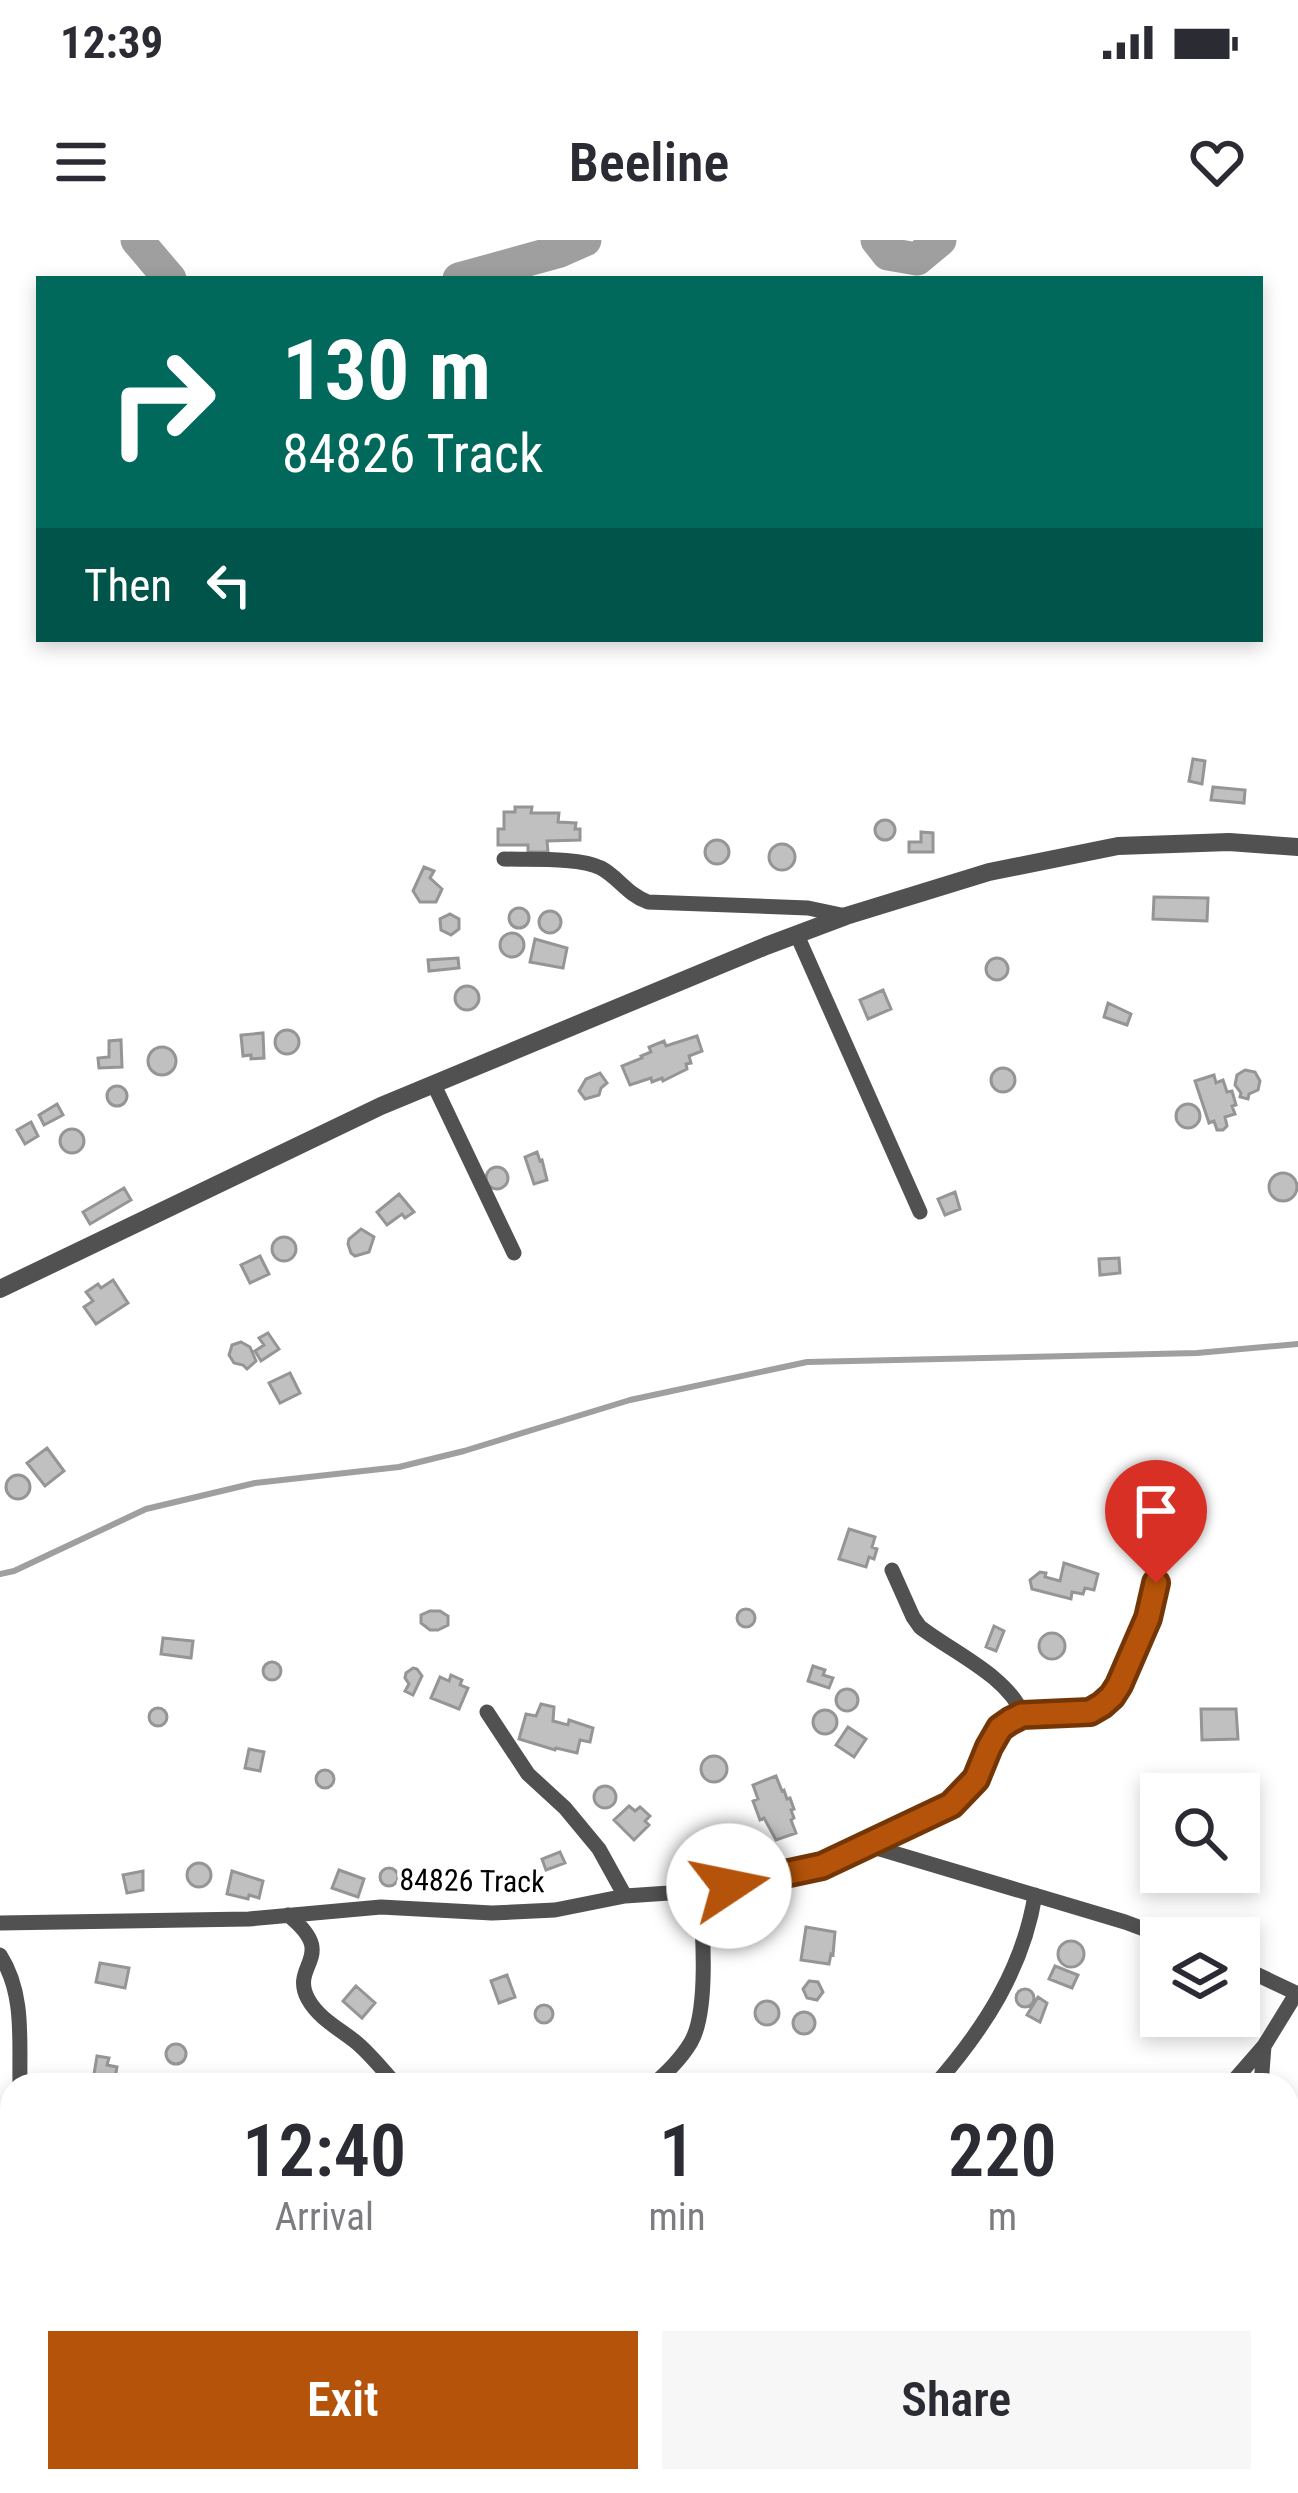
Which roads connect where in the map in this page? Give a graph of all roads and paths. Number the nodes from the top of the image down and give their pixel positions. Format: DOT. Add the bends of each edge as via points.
graph roads {
  1 [pos="1298,847"];
  2 [pos="504,859"];
  3 [pos="846,916"];
  4 [pos="797,935"];
  5 [pos="434,1085"];
  6 [pos="920,1212"];
  7 [pos="514,1253"];
  8 [pos="0,1289"];
  9 [pos="892,1570"];
  10 [pos="1156,1583"];
  11 [pos="487,1712"];
  12 [pos="1022,1715"];
  13 [pos="870,1846"];
  14 [pos="699,1891"];
  15 [pos="1035,1895"];
  16 [pos="625,1896"];
  17 [pos="289,1915"];
  18 [pos="0,1923"];
  19 [pos="1140,1928"];
  20 [pos="0,1955"];
  21 [pos="1260,1976"];
  22 [pos="1297,1994"];
  23 [pos="1264,2046"];
  24 [pos="20,2073"];
  25 [pos="385,2073"];
  26 [pos="666,2073"];
  27 [pos="945,2073"];
  28 [pos="1240,2073"];
  29 [pos="1262,2073"];
  1 -- 3 [label="street" via="1118,846 989,872"];
  2 -- 3 [label="street" via="587,863 648,902"];
  3 -- 4 [label="street"];
  4 -- 5 [label="street"];
  4 -- 6 [label="street"];
  5 -- 7 [label="street"];
  5 -- 8 [label="street"];
  9 -- 12 [label="street" via="920,1627 1001,1685"];
  10 -- 12 [label="street" via="1112,1696 1090,1712"];
  11 -- 16 [label="street" via="528,1774 599,1850"];
  12 -- 13 [label="street, 84826 Track" via="1000,1728 976,1779 951,1805"];
  13 -- 14 [label="street, 84826 Track" via="822,1866"];
  13 -- 15 [label="street"];
  14 -- 16 [label="street, 84826 Track"];
  14 -- 26 [label="street" via="699,2022"];
  15 -- 19 [label="street"];
  15 -- 27 [label="street" via="997,2003"];
  16 -- 17 [label="street, 84826 Track" via="555,1910 381,1907"];
  17 -- 18 [label="street, 84826 Track"];
  17 -- 25 [label="street" via="313,1944 306,1996"];
  20 -- 24 [label="street" via="18,2002"];
  21 -- 22 [label="street"];
  22 -- 23 [label="street"];
  23 -- 28 [label="street"];
  23 -- 29 [label="street"];
}
